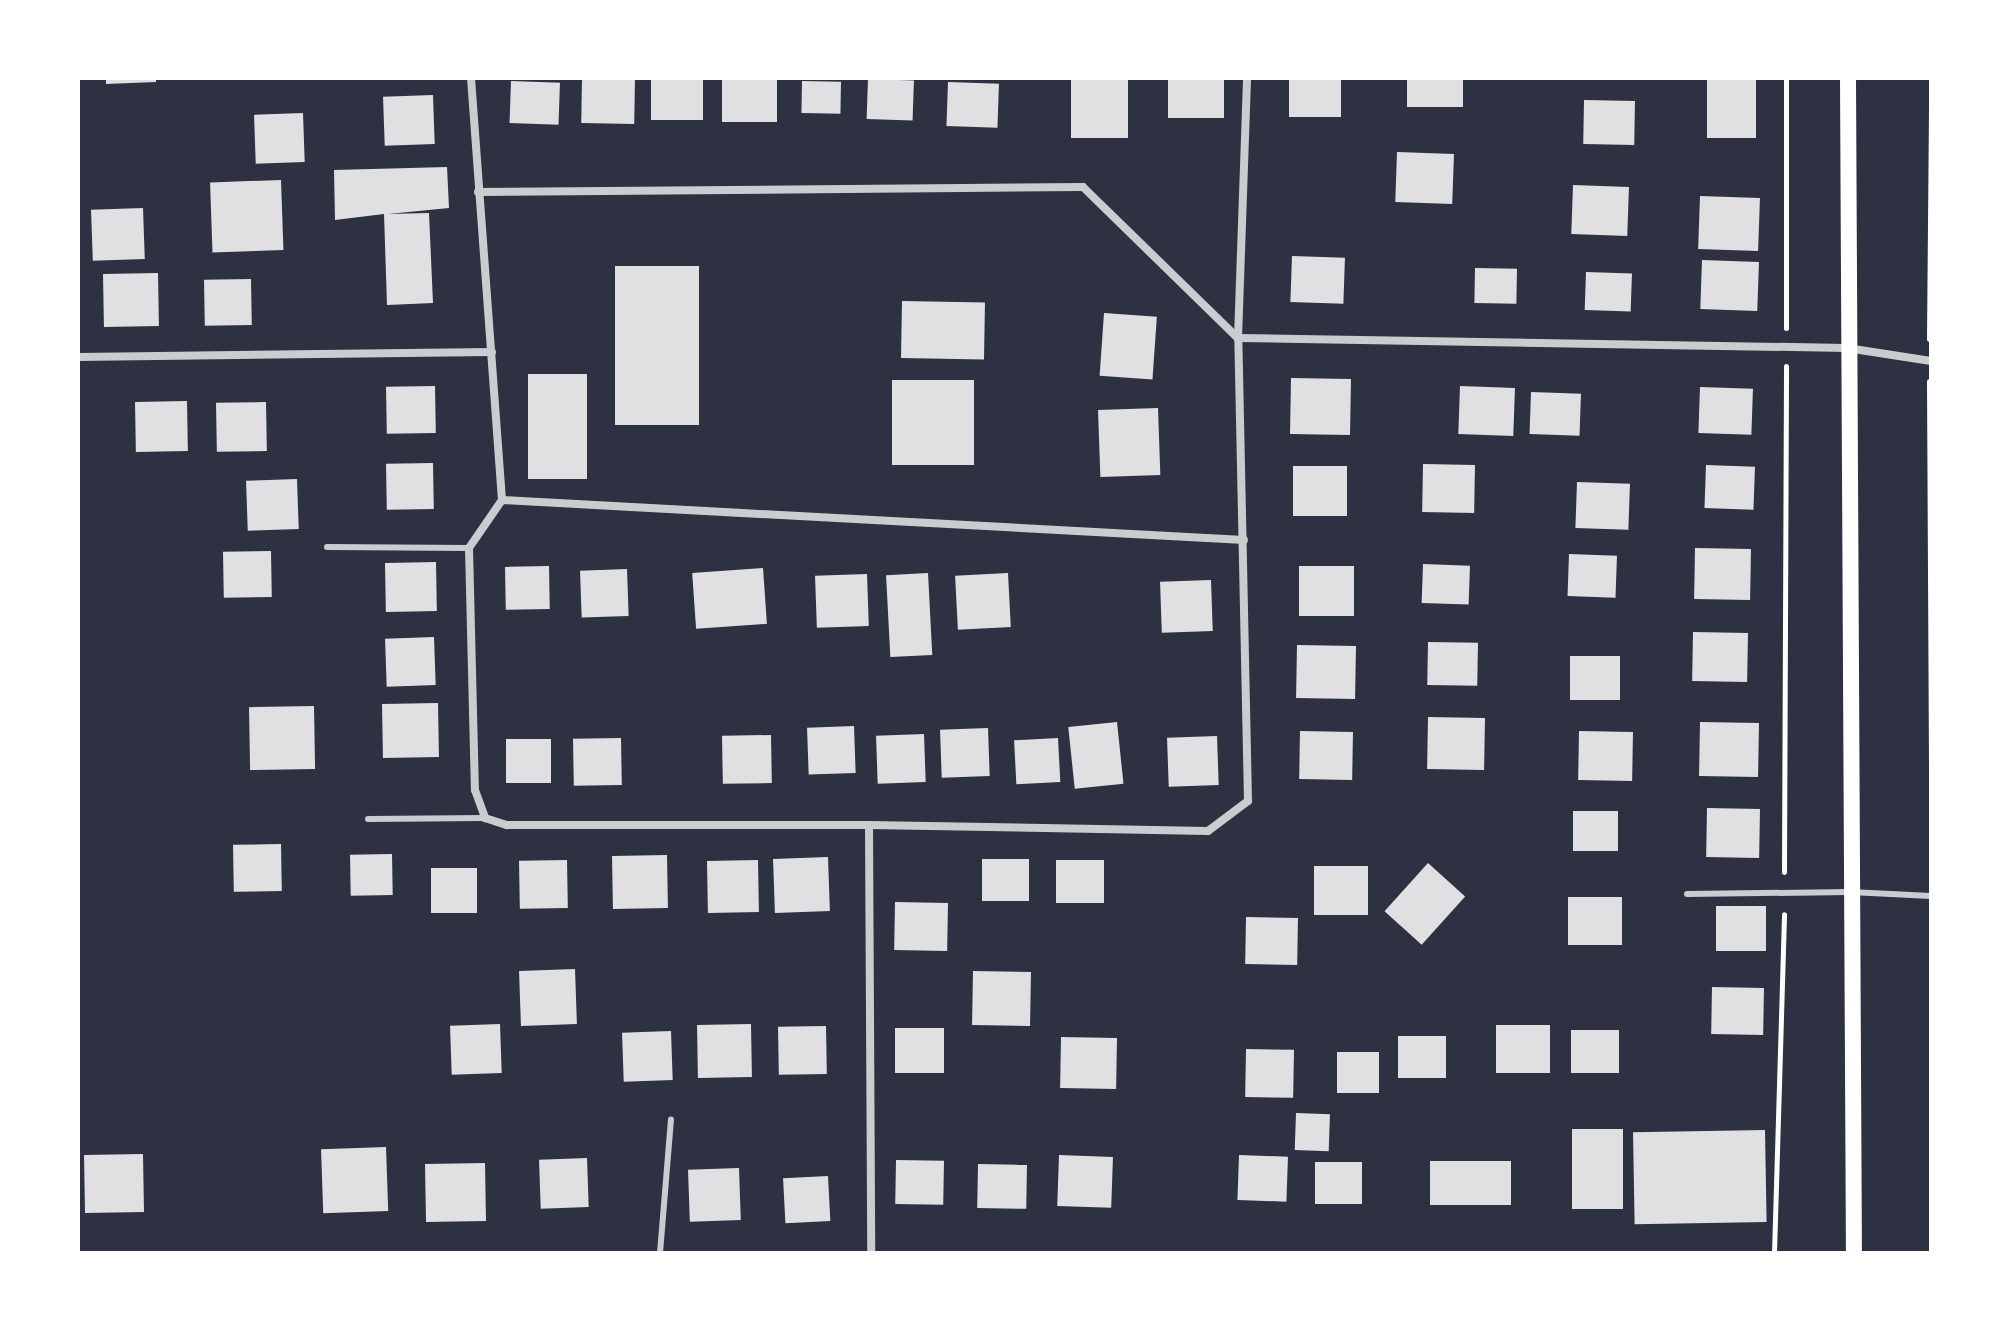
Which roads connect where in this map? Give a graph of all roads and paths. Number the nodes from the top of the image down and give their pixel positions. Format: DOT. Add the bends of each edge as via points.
graph roads {
  1 [pos="471,78"];
  2 [pos="1247,78"];
  3 [pos="1786,78"];
  4 [pos="1848,78"];
  5 [pos="1931,102"];
  6 [pos="478,192"];
  7 [pos="1238,338"];
  8 [pos="1786,348"];
  9 [pos="1847,348"];
  10 [pos="492,352"];
  11 [pos="78,357"];
  12 [pos="1930,361"];
  13 [pos="502,500"];
  14 [pos="1244,540"];
  15 [pos="327,547"];
  16 [pos="469,548"];
  17 [pos="485,818"];
  18 [pos="368,819"];
  19 [pos="869,825"];
  20 [pos="1931,828"];
  21 [pos="1850,892"];
  22 [pos="1784,893"];
  23 [pos="1687,894"];
  24 [pos="1931,896"];
  25 [pos="671,1119"];
  26 [pos="660,1253"];
  27 [pos="871,1253"];
  28 [pos="1774,1253"];
  29 [pos="1854,1253"];
  1 -- 6 [label="street"];
  2 -- 7 [label="street"];
  3 -- 8 [label="path"];
  4 -- 9 [label="main road"];
  5 -- 12 [label="path"];
  6 -- 7 [label="street" via="1083,187"];
  6 -- 10 [label="street"];
  7 -- 8 [label="street"];
  7 -- 14 [label="street"];
  8 -- 9 [label="street"];
  8 -- 22 [label="path"];
  9 -- 12 [label="street"];
  9 -- 21 [label="main road"];
  10 -- 11 [label="street"];
  10 -- 13 [label="street"];
  12 -- 20 [label="path"];
  13 -- 14 [label="street"];
  13 -- 16 [label="street"];
  14 -- 19 [label="street" via="1248,801 1208,831"];
  15 -- 16 [label="lane"];
  16 -- 17 [label="street" via="475,790"];
  17 -- 18 [label="lane"];
  17 -- 19 [label="street" via="507,825"];
  19 -- 27 [label="street"];
  21 -- 22 [label="lane"];
  21 -- 24 [label="lane"];
  21 -- 29 [label="main road"];
  22 -- 23 [label="lane"];
  22 -- 28 [label="path"];
  25 -- 26 [label="lane"];
}
